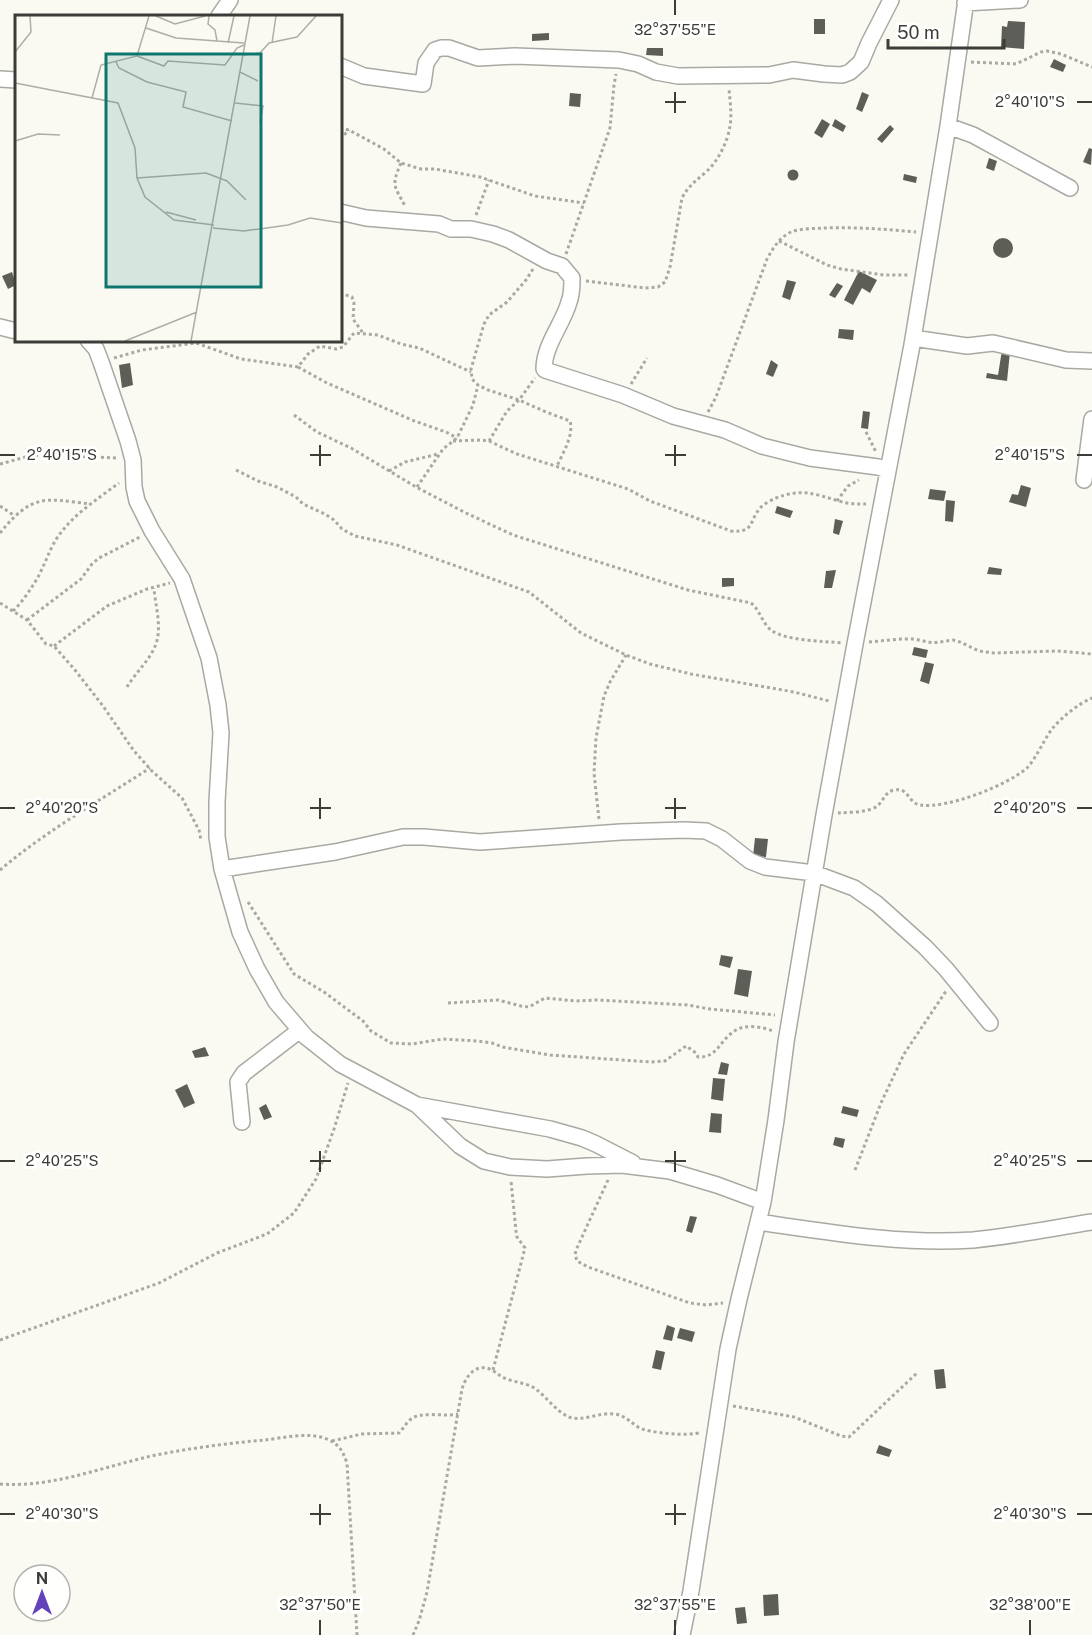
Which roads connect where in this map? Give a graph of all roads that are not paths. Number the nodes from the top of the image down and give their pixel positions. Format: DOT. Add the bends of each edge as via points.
graph roads {
  1 [pos="891,0"];
  2 [pos="1020,0"];
  3 [pos="965,2"];
  4 [pos="342,67"];
  5 [pos="0,79"];
  6 [pos="15,80"];
  7 [pos="948,126"];
  8 [pos="1070,188"];
  9 [pos="342,212"];
  10 [pos="0,327"];
  11 [pos="15,331"];
  12 [pos="913,338"];
  13 [pos="90,342"];
  14 [pos="1092,361"];
  15 [pos="1092,419"];
  16 [pos="886,470"];
  17 [pos="1084,480"];
  18 [pos="222,869"];
  19 [pos="814,873"];
  20 [pos="990,1023"];
  21 [pos="300,1030"];
  22 [pos="417,1105"];
  23 [pos="242,1122"];
  24 [pos="639,1167"];
  25 [pos="763,1202"];
  26 [pos="758,1222"];
  27 [pos="1092,1222"];
  28 [pos="682,1635"];
  1 -- 4 [label="street" via="861,62 842,75 793,70 769,75 678,76 619,60 478,58 449,48 435,50 426,63 423,84 364,76"];
  2 -- 3 [label="street"];
  3 -- 7 [label="street"];
  5 -- 6 [label="street"];
  7 -- 8 [label="street" via="973,135"];
  7 -- 12 [label="street"];
  9 -- 16 [label="street" via="471,229 501,237 567,272 570,302 543,369 673,416 725,429 762,446"];
  10 -- 11 [label="street"];
  12 -- 14 [label="street" via="966,346 993,343 1066,360"];
  12 -- 16 [label="street"];
  13 -- 18 [label="street" via="101,362 128,441 137,501 182,579 209,658 221,733 217,837"];
  15 -- 17 [label="street"];
  16 -- 19 [label="street"];
  18 -- 19 [label="street" via="403,837 480,842 674,830 706,831 757,864"];
  18 -- 21 [label="street" via="240,932 257,969 276,1002"];
  19 -- 20 [label="street" via="854,888 877,904 925,947"];
  19 -- 25 [label="street"];
  21 -- 22 [label="street" via="340,1064"];
  21 -- 23 [label="street" via="244,1072 238,1082"];
  22 -- 24 [label="street" via="582,1138"];
  22 -- 24 [label="street" via="460,1146 484,1161 547,1169"];
  24 -- 25 [label="street" via="670,1171"];
  25 -- 26 [label="street"];
  26 -- 27 [label="street" via="934,1241 974,1240"];
  26 -- 28 [label="street" via="728,1349"];
}
